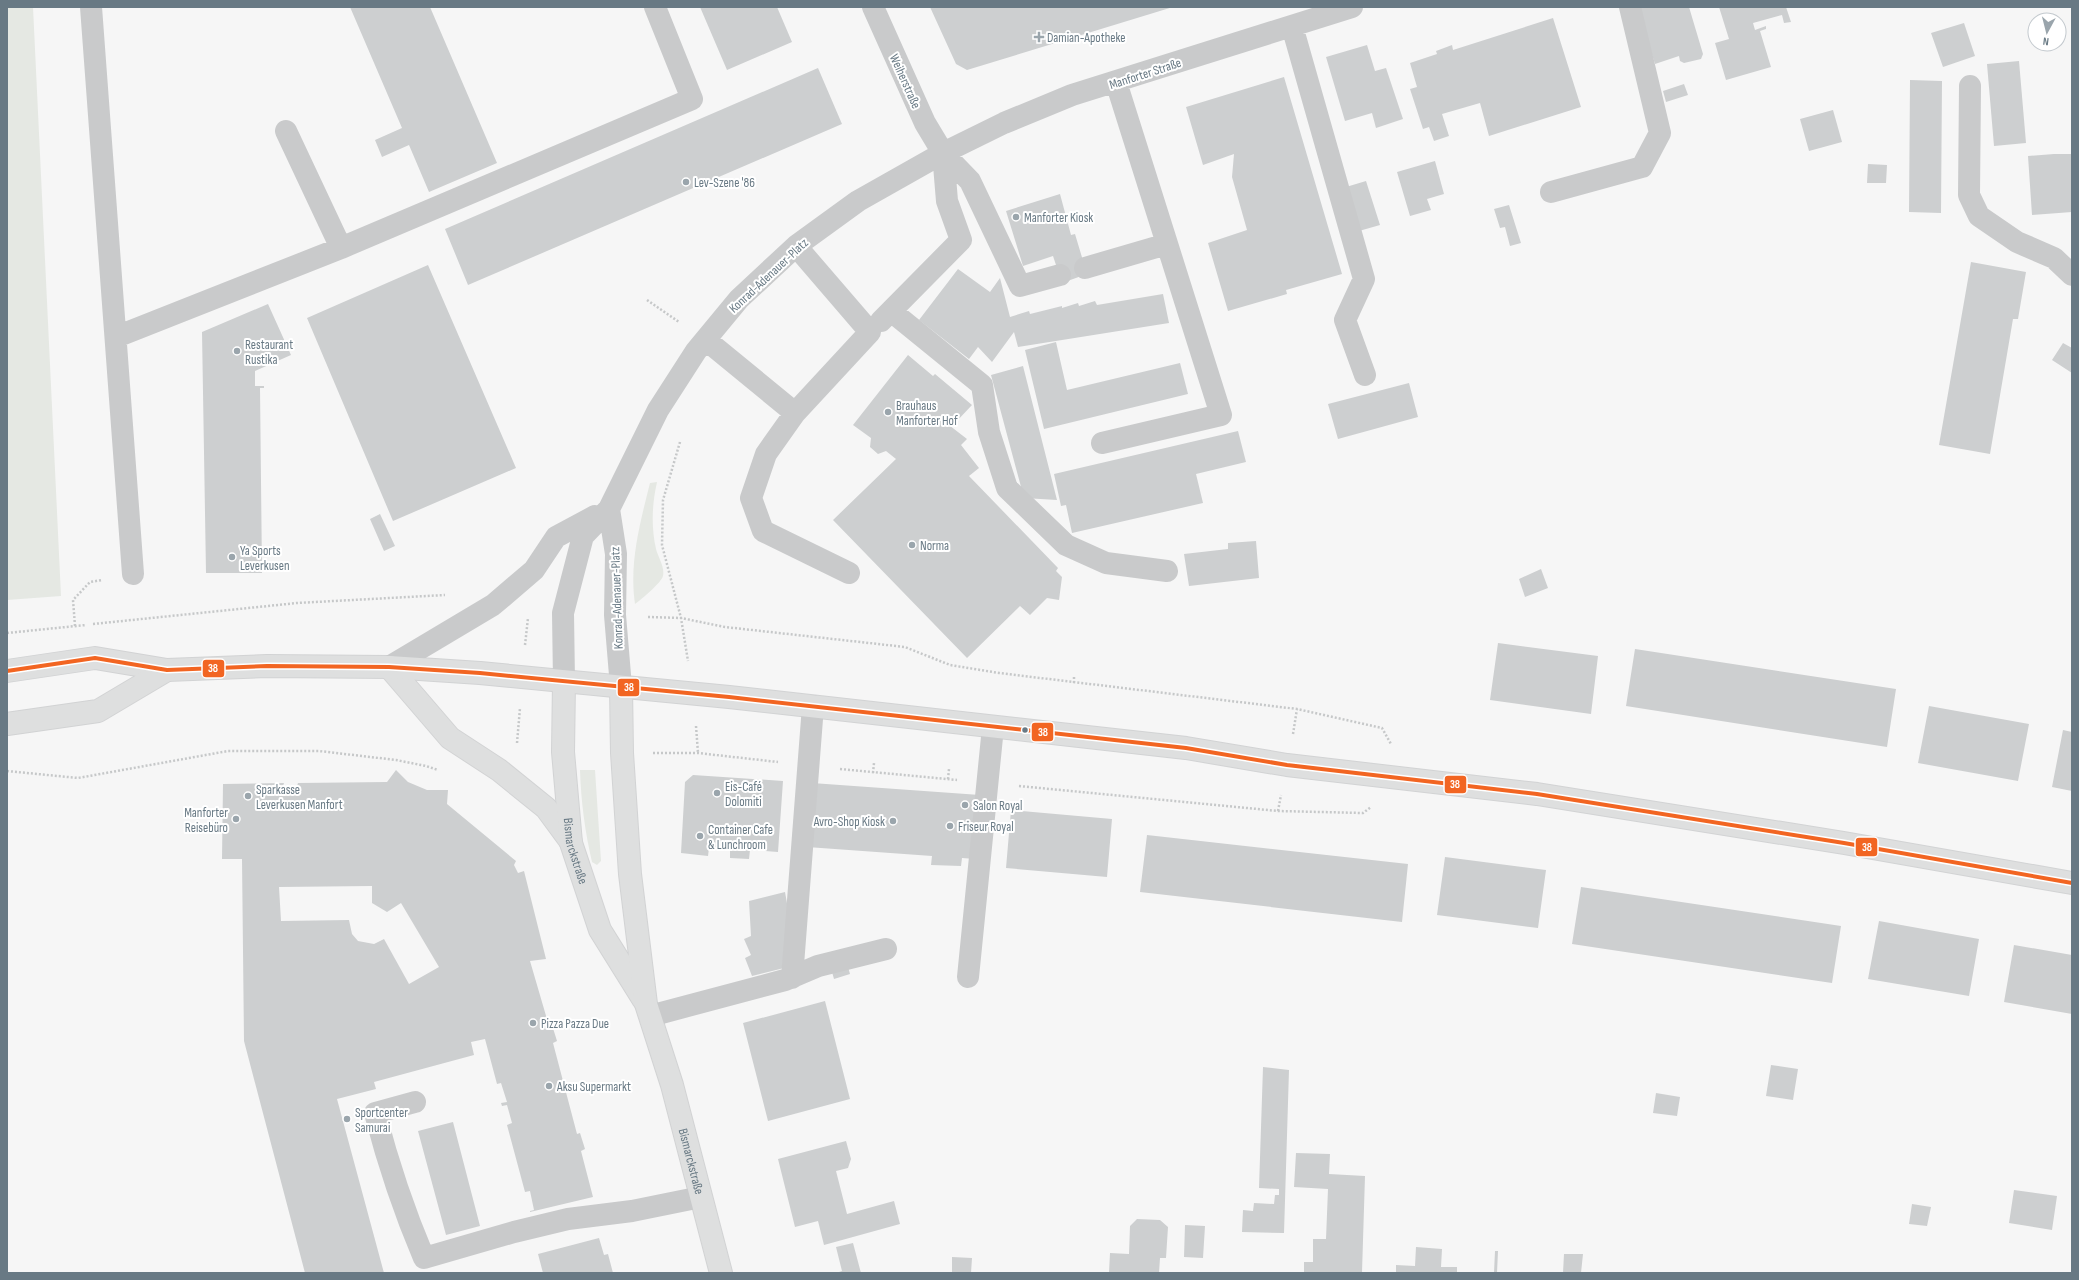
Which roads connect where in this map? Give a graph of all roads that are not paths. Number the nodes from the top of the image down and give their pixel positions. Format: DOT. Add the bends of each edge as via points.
graph roads {
  1 [pos="91,7"];
  2 [pos="655,7"];
  3 [pos="873,7"];
  4 [pos="1352,7"];
  5 [pos="1630,7"];
  6 [pos="1292,26"];
  7 [pos="1116,82"];
  8 [pos="1970,86"];
  9 [pos="286,130"];
  10 [pos="943,154"];
  11 [pos="1551,192"];
  12 [pos="1167,244"];
  13 [pos="796,246"];
  14 [pos="341,248"];
  15 [pos="1085,268"];
  16 [pos="1060,275"];
  17 [pos="2072,275"];
  18 [pos="891,311"];
  19 [pos="870,332"];
  20 [pos="116,337"];
  21 [pos="706,340"];
  22 [pos="1365,374"];
  23 [pos="795,413"];
  24 [pos="1102,443"];
  25 [pos="609,509"];
  26 [pos="1167,571"];
  27 [pos="849,573"];
  28 [pos="134,574"];
  29 [pos="389,667"];
  30 [pos="166,670"];
  31 [pos="7,671"];
  32 [pos="564,682"];
  33 [pos="621,687"];
  34 [pos="813,706"];
  35 [pos="7,724"];
  36 [pos="993,727"];
  37 [pos="571,843"];
  38 [pos="2072,883"];
  39 [pos="886,949"];
  40 [pos="968,977"];
  41 [pos="792,978"];
  42 [pos="648,1010"];
  43 [pos="415,1102"];
  44 [pos="701,1197"];
  45 [pos="721,1273"];
  1 -- 20 [label="street"];
  2 -- 14 [label="street" via="692,99"];
  3 -- 10 [label="street, Weiherstraße" via="925,123"];
  4 -- 6 [label="street, Manforter Straße"];
  5 -- 11 [label="street" via="1660,133 1642,167"];
  6 -- 7 [label="street, Manforter Straße"];
  6 -- 22 [label="street" via="1364,279 1345,320"];
  7 -- 10 [label="street, Manforter Straße" via="1072,95 1004,123"];
  7 -- 12 [label="street"];
  8 -- 17 [label="street" via="1969,195 1979,216 2017,242 2054,258"];
  9 -- 14 [label="street"];
  10 -- 13 [label="street, Konrad-Adenauer-Platz" via="858,201"];
  10 -- 16 [label="street" via="970,181 1020,286"];
  10 -- 18 [label="street" via="947,201 961,240"];
  12 -- 15 [label="street"];
  12 -- 24 [label="street" via="1221,415"];
  13 -- 19 [label="street"];
  13 -- 21 [label="street, Konrad-Adenauer-Platz" via="739,299"];
  14 -- 20 [label="street"];
  18 -- 19 [label="street"];
  18 -- 26 [label="street" via="982,385 989,432 1007,488 1066,545 1106,563"];
  19 -- 23 [label="street"];
  20 -- 28 [label="street"];
  21 -- 23 [label="street"];
  21 -- 25 [label="street, Konrad-Adenauer-Platz" via="658,410"];
  23 -- 27 [label="street" via="766,454 751,498 763,532"];
  25 -- 29 [label="street" via="556,537 534,570 493,605"];
  25 -- 32 [label="street, Konrad-Adenauer-Platz" via="583,536 575,562 563,613"];
  25 -- 33 [label="street, Konrad-Adenauer-Platz" via="616,554 615,615"];
  29 -- 30 [label="main road" via="267,666"];
  29 -- 32 [label="main road"];
  29 -- 37 [label="main road" via="450,738 499,770 546,808"];
  30 -- 31 [label="main road" via="94,658"];
  30 -- 35 [label="main road" via="98,711"];
  32 -- 33 [label="main road"];
  32 -- 37 [label="main road, Bismarckstraße" via="563,752"];
  33 -- 34 [label="main road"];
  33 -- 42 [label="main road, Bismarckstraße" via="622,753 630,874"];
  34 -- 36 [label="main road"];
  34 -- 41 [label="street"];
  36 -- 38 [label="main road" via="1186,748 1287,765 1545,796 1844,843"];
  36 -- 40 [label="street"];
  37 -- 42 [label="main road, Bismarckstraße" via="600,930"];
  39 -- 41 [label="street" via="818,966"];
  41 -- 42 [label="street"];
  42 -- 44 [label="main road, Bismarckstraße" via="672,1085"];
  43 -- 44 [label="street" via="375,1113 402,1204 424,1258 568,1219 632,1211"];
  44 -- 45 [label="main road, Bismarckstraße"];
}
